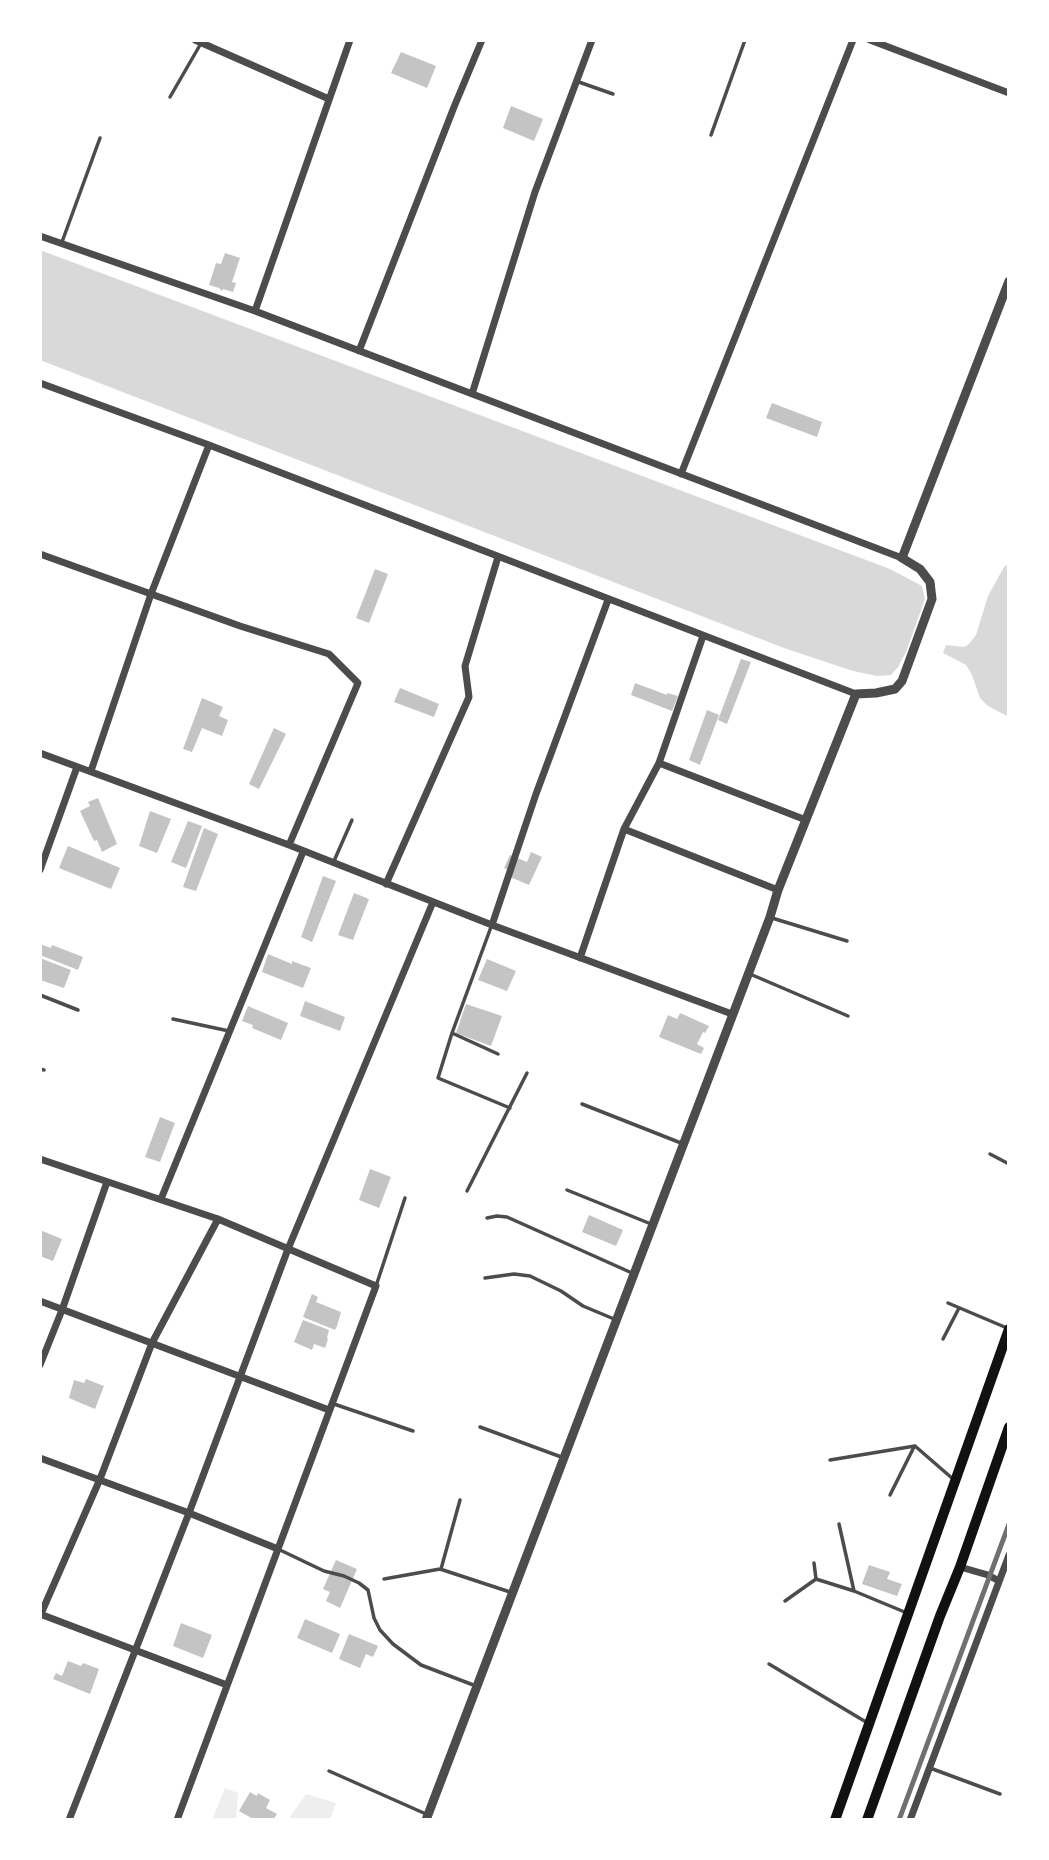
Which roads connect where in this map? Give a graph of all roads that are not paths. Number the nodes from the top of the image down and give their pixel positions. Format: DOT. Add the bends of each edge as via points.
graph roads {
  1 [pos="350,40"];
  2 [pos="482,40"];
  3 [pos="592,40"];
  4 [pos="746,40"];
  5 [pos="853,40"];
  6 [pos="870,40"];
  7 [pos="199,41"];
  8 [pos="576,81"];
  9 [pos="1009,93"];
  10 [pos="613,94"];
  11 [pos="170,97"];
  12 [pos="329,99"];
  13 [pos="710,135"];
  14 [pos="100,138"];
  15 [pos="40,236"];
  16 [pos="62,244"];
  17 [pos="1009,281"];
  18 [pos="255,311"];
  19 [pos="359,351"];
  20 [pos="40,383"];
  21 [pos="472,394"];
  22 [pos="209,445"];
  23 [pos="681,474"];
  24 [pos="40,554"];
  25 [pos="498,557"];
  26 [pos="902,558"];
  27 [pos="151,594"];
  28 [pos="608,600"];
  29 [pos="704,636"];
  30 [pos="856,694"];
  31 [pos="40,753"];
  32 [pos="659,763"];
  33 [pos="77,767"];
  34 [pos="91,771"];
  35 [pos="352,820"];
  36 [pos="806,820"];
  37 [pos="624,829"];
  38 [pos="289,845"];
  39 [pos="303,852"];
  40 [pos="333,863"];
  41 [pos="40,870"];
  42 [pos="387,884"];
  43 [pos="778,890"];
  44 [pos="433,902"];
  45 [pos="770,917"];
  46 [pos="492,925"];
  47 [pos="847,941"];
  48 [pos="580,958"];
  49 [pos="748,973"];
  50 [pos="40,995"];
  51 [pos="78,1010"];
  52 [pos="732,1014"];
  53 [pos="849,1016"];
  54 [pos="173,1019"];
  55 [pos="231,1031"];
  56 [pos="452,1033"];
  57 [pos="498,1054"];
  58 [pos="527,1073"];
  59 [pos="582,1104"];
  60 [pos="510,1108"];
  61 [pos="683,1143"];
  62 [pos="990,1154"];
  63 [pos="40,1159"];
  64 [pos="1009,1164"];
  65 [pos="107,1182"];
  66 [pos="567,1190"];
  67 [pos="467,1191"];
  68 [pos="405,1198"];
  69 [pos="162,1199"];
  70 [pos="487,1218"];
  71 [pos="218,1219"];
  72 [pos="653,1224"];
  73 [pos="288,1249"];
  74 [pos="634,1273"];
  75 [pos="485,1278"];
  76 [pos="376,1286"];
  77 [pos="40,1301"];
  78 [pos="948,1303"];
  79 [pos="959,1308"];
  80 [pos="62,1310"];
  81 [pos="616,1320"];
  82 [pos="1008,1335"];
  83 [pos="943,1339"];
  84 [pos="152,1343"];
  85 [pos="40,1365"];
  86 [pos="240,1377"];
  87 [pos="331,1407"];
  88 [pos="480,1427"];
  89 [pos="1009,1427"];
  90 [pos="413,1431"];
  91 [pos="915,1446"];
  92 [pos="40,1458"];
  93 [pos="565,1458"];
  94 [pos="830,1460"];
  95 [pos="100,1479"];
  96 [pos="955,1481"];
  97 [pos="890,1495"];
  98 [pos="460,1500"];
  99 [pos="189,1513"];
  100 [pos="839,1524"];
  101 [pos="278,1549"];
  102 [pos="1009,1555"];
  103 [pos="814,1563"];
  104 [pos="960,1567"];
  105 [pos="440,1569"];
  106 [pos="384,1579"];
  107 [pos="816,1579"];
  108 [pos="999,1581"];
  109 [pos="854,1591"];
  110 [pos="513,1594"];
  111 [pos="785,1601"];
  112 [pos="909,1614"];
  113 [pos="40,1615"];
  114 [pos="135,1651"];
  115 [pos="769,1664"];
  116 [pos="227,1685"];
  117 [pos="478,1687"];
  118 [pos="870,1724"];
  119 [pos="930,1768"];
  120 [pos="329,1771"];
  121 [pos="1000,1794"];
  122 [pos="427,1817"];
  123 [pos="69,1820"];
  124 [pos="177,1820"];
  125 [pos="835,1820"];
  126 [pos="867,1820"];
  127 [pos="910,1820"];
  1 -- 12 [label="street"];
  2 -- 19 [label="street"];
  3 -- 8 [label="street"];
  4 -- 13 [label="lane"];
  5 -- 23 [label="street"];
  6 -- 9 [label="street"];
  7 -- 11 [label="lane"];
  7 -- 12 [label="street"];
  8 -- 10 [label="lane"];
  8 -- 21 [label="street"];
  12 -- 18 [label="street"];
  14 -- 16 [label="lane"];
  15 -- 16 [label="street"];
  16 -- 18 [label="street"];
  17 -- 26 [label="street"];
  18 -- 19 [label="street"];
  19 -- 21 [label="street"];
  20 -- 22 [label="street"];
  21 -- 23 [label="street"];
  22 -- 25 [label="street"];
  22 -- 27 [label="street"];
  23 -- 26 [label="street"];
  24 -- 27 [label="street"];
  25 -- 28 [label="street"];
  25 -- 42 [label="street" via="465,666 469,697"];
  26 -- 30 [label="street" via="930,582 932,599 895,690"];
  27 -- 34 [label="street"];
  27 -- 38 [label="street" via="328,654 358,683"];
  28 -- 29 [label="street"];
  28 -- 46 [label="street"];
  29 -- 30 [label="street"];
  29 -- 32 [label="street"];
  30 -- 36 [label="street"];
  31 -- 33 [label="street"];
  32 -- 36 [label="street"];
  32 -- 37 [label="street"];
  33 -- 34 [label="street"];
  33 -- 41 [label="street"];
  34 -- 38 [label="street"];
  35 -- 40 [label="lane"];
  36 -- 43 [label="street"];
  37 -- 43 [label="street"];
  37 -- 48 [label="street"];
  38 -- 39 [label="street"];
  39 -- 40 [label="street"];
  39 -- 55 [label="street"];
  40 -- 42 [label="street"];
  42 -- 44 [label="street"];
  43 -- 45 [label="street"];
  44 -- 46 [label="street"];
  44 -- 73 [label="street"];
  45 -- 47 [label="lane"];
  45 -- 49 [label="street"];
  46 -- 48 [label="street"];
  46 -- 56 [label="lane"];
  48 -- 52 [label="street"];
  49 -- 52 [label="street"];
  49 -- 53 [label="lane"];
  50 -- 51 [label="lane"];
  52 -- 61 [label="street"];
  54 -- 55 [label="lane"];
  55 -- 69 [label="street"];
  56 -- 57 [label="lane"];
  56 -- 60 [label="lane" via="438,1078"];
  58 -- 60 [label="lane"];
  59 -- 61 [label="lane"];
  60 -- 67 [label="lane"];
  61 -- 72 [label="street"];
  62 -- 64 [label="lane"];
  63 -- 65 [label="street"];
  65 -- 69 [label="street"];
  65 -- 80 [label="street"];
  66 -- 72 [label="lane"];
  68 -- 76 [label="lane"];
  69 -- 71 [label="street"];
  70 -- 74 [label="lane" via="507,1217"];
  71 -- 73 [label="street"];
  71 -- 84 [label="street"];
  72 -- 74 [label="street"];
  73 -- 76 [label="street"];
  73 -- 86 [label="street"];
  74 -- 81 [label="street"];
  75 -- 81 [label="lane" via="530,1276"];
  76 -- 87 [label="street"];
  77 -- 80 [label="street"];
  78 -- 79 [label="lane"];
  79 -- 82 [label="lane"];
  79 -- 83 [label="lane"];
  80 -- 84 [label="street"];
  80 -- 85 [label="street"];
  81 -- 93 [label="street"];
  82 -- 96 [label="main road"];
  84 -- 86 [label="street"];
  84 -- 95 [label="street"];
  86 -- 87 [label="street"];
  86 -- 99 [label="street"];
  87 -- 90 [label="lane"];
  87 -- 101 [label="street"];
  88 -- 93 [label="lane"];
  89 -- 104 [label="main road"];
  91 -- 94 [label="lane"];
  91 -- 96 [label="lane"];
  91 -- 97 [label="lane"];
  92 -- 95 [label="street"];
  93 -- 110 [label="street"];
  95 -- 99 [label="street"];
  95 -- 113 [label="street"];
  96 -- 112 [label="main road"];
  98 -- 105 [label="lane"];
  99 -- 101 [label="street"];
  99 -- 114 [label="street"];
  100 -- 109 [label="lane"];
  101 -- 116 [label="street"];
  101 -- 117 [label="lane" via="359,1583 368,1590 380,1630 393,1644 421,1665"];
  102 -- 108 [label="street"];
  103 -- 107 [label="lane"];
  104 -- 108 [label="street"];
  104 -- 126 [label="main road"];
  105 -- 106 [label="lane"];
  105 -- 110 [label="lane"];
  107 -- 109 [label="lane"];
  107 -- 111 [label="lane"];
  108 -- 119 [label="street"];
  109 -- 112 [label="lane"];
  110 -- 117 [label="street"];
  112 -- 118 [label="main road"];
  113 -- 114 [label="street"];
  114 -- 116 [label="street"];
  114 -- 123 [label="street"];
  115 -- 118 [label="lane"];
  116 -- 124 [label="street"];
  117 -- 122 [label="street"];
  118 -- 125 [label="main road"];
  119 -- 121 [label="lane"];
  119 -- 127 [label="street"];
  120 -- 122 [label="lane"];
}
